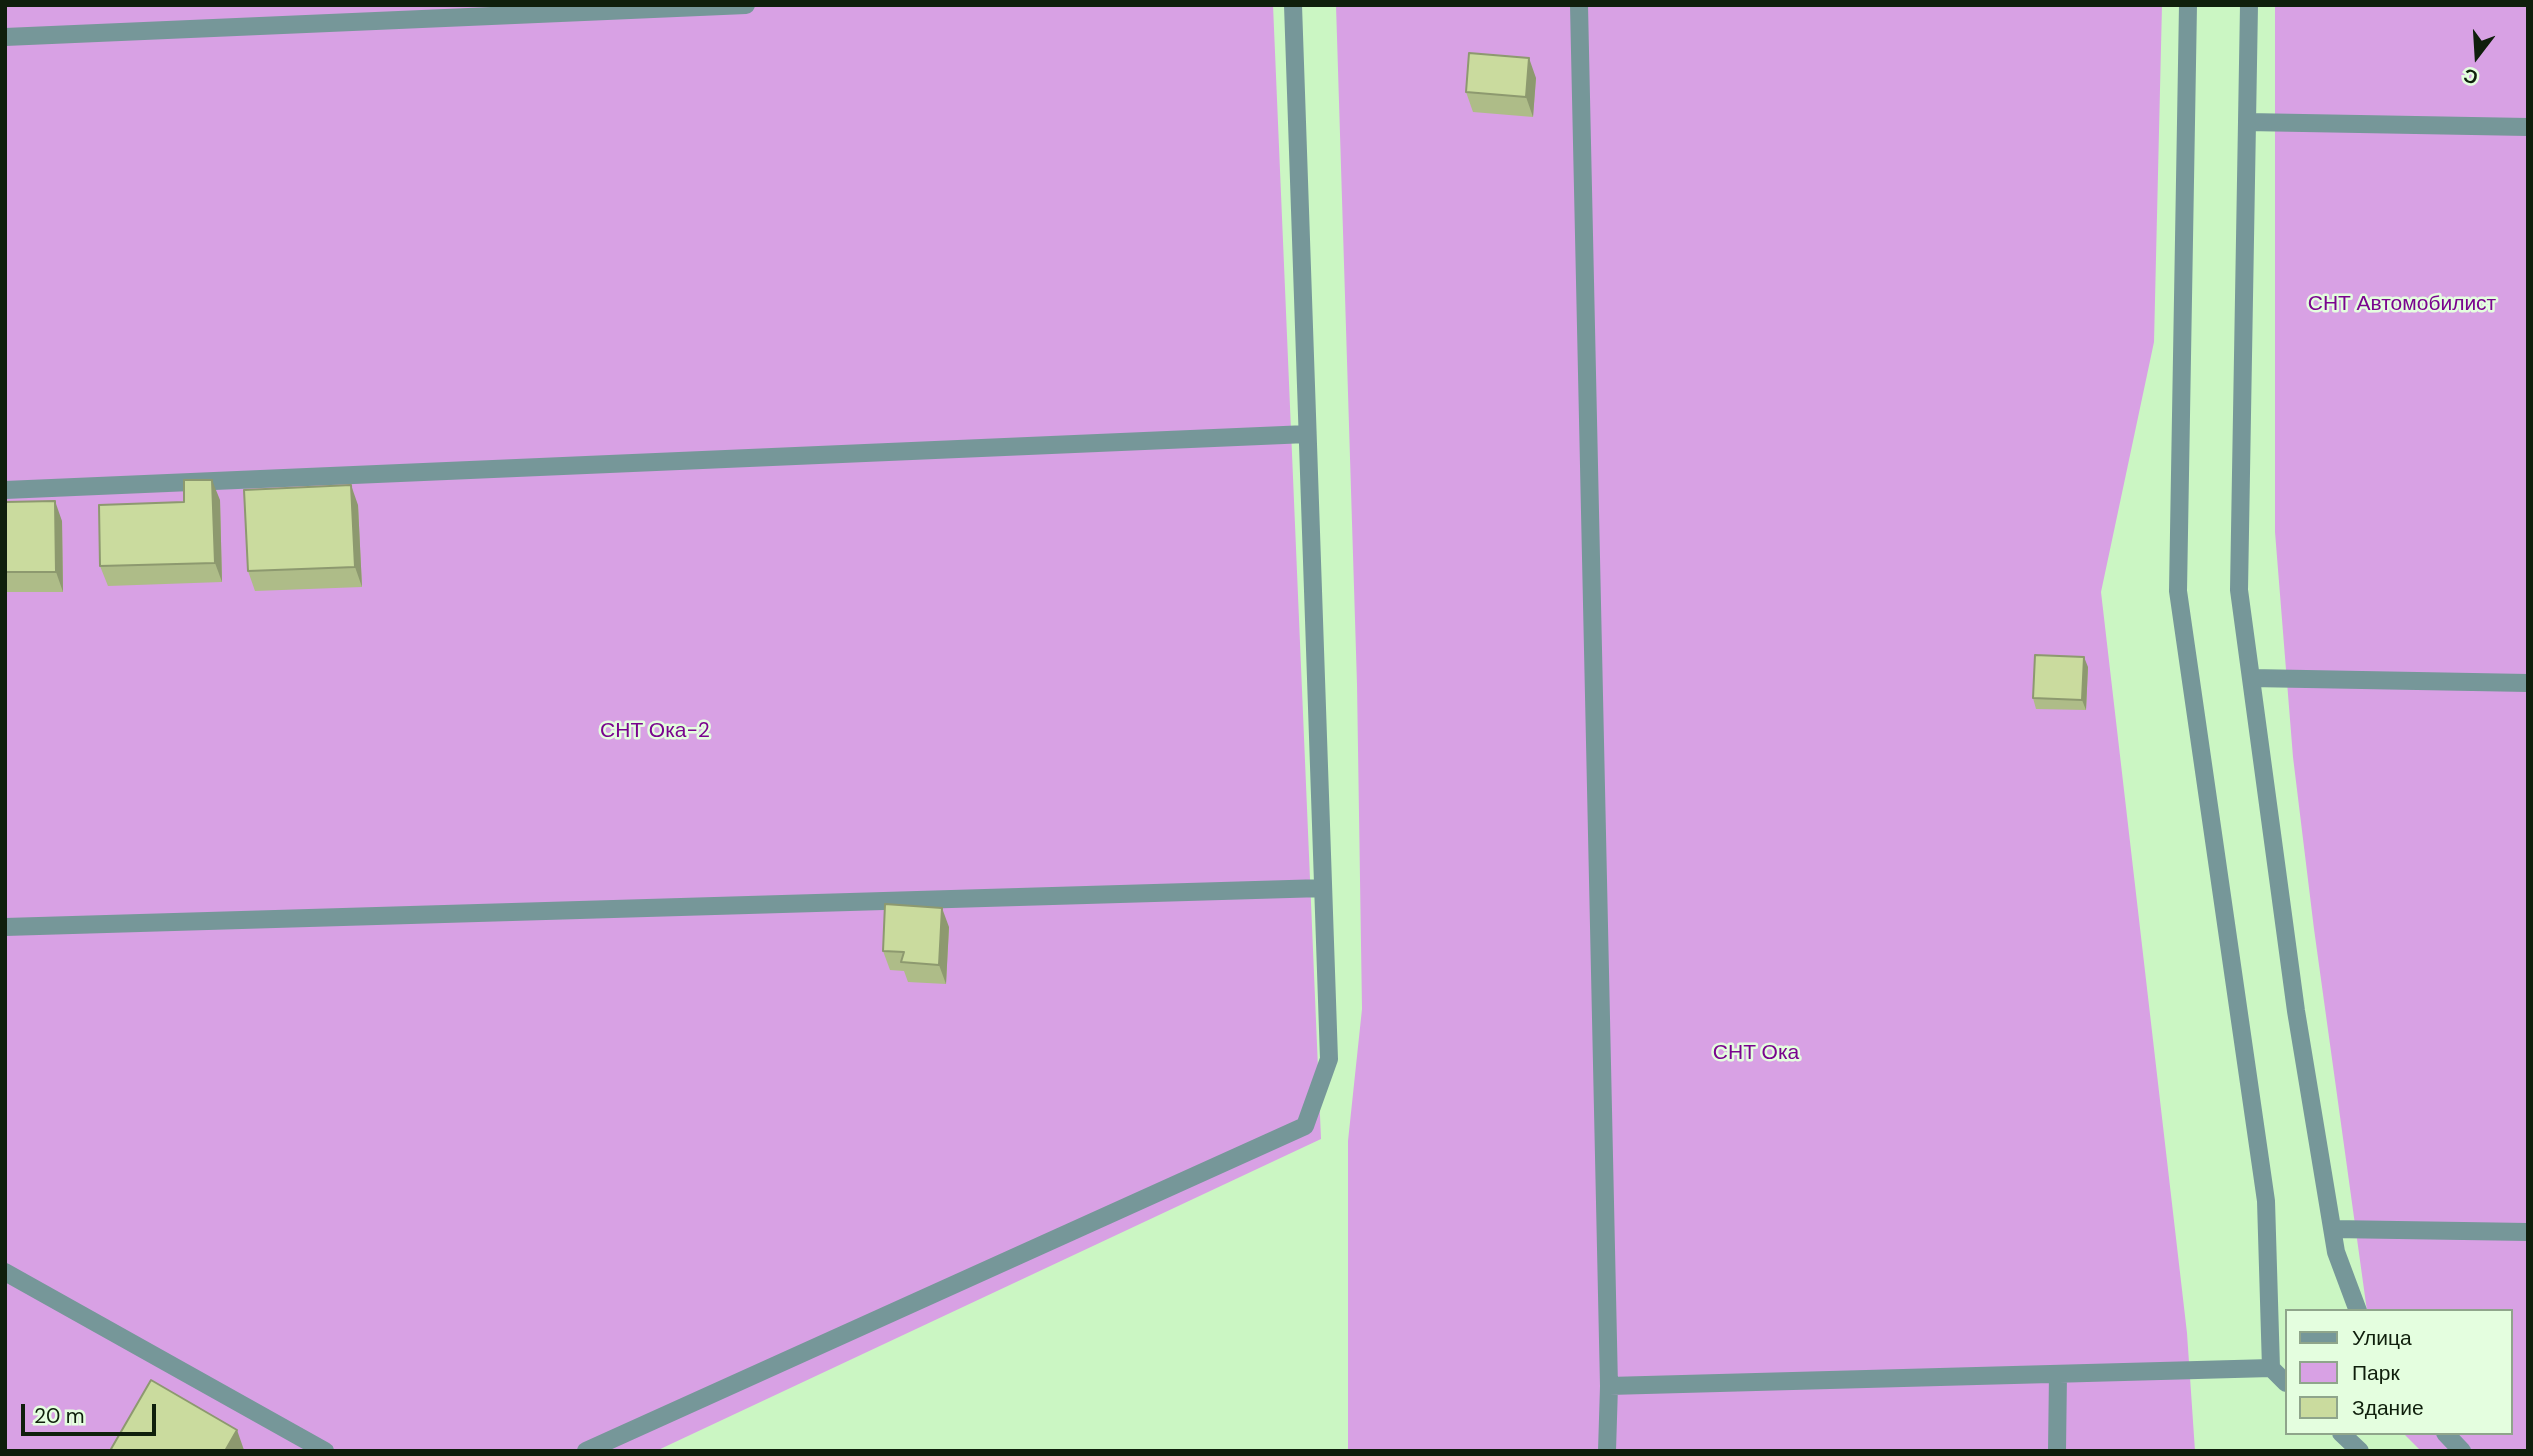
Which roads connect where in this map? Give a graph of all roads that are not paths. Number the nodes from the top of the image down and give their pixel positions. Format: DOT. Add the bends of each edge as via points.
graph roads {
  1 [pos="746,5"];
  2 [pos="1293,5"];
  3 [pos="1579,5"];
  4 [pos="2188,5"];
  5 [pos="2249,5"];
  6 [pos="5,37"];
  7 [pos="2247,122"];
  8 [pos="2528,127"];
  9 [pos="1307,434"];
  10 [pos="5,490"];
  11 [pos="2251,678"];
  12 [pos="2528,683"];
  13 [pos="1323,888"];
  14 [pos="5,927"];
  15 [pos="2333,1229"];
  16 [pos="2528,1232"];
  17 [pos="5,1272"];
  18 [pos="2357,1309"];
  19 [pos="2271,1368"];
  20 [pos="2058,1374"];
  21 [pos="2284,1381"];
  22 [pos="1609,1387"];
  23 [pos="2343,1435"];
  24 [pos="2447,1435"];
  25 [pos="324,1451"];
  26 [pos="586,1451"];
  27 [pos="1607,1451"];
  28 [pos="2057,1451"];
  29 [pos="2360,1451"];
  30 [pos="2462,1451"];
  1 -- 6 [label="street"];
  2 -- 9 [label="street"];
  3 -- 22 [label="street"];
  4 -- 19 [label="street" via="2178,591 2266,1201"];
  5 -- 7 [label="street"];
  7 -- 8 [label="street"];
  7 -- 11 [label="street" via="2239,590"];
  9 -- 10 [label="street"];
  9 -- 13 [label="street"];
  11 -- 12 [label="street"];
  11 -- 15 [label="street" via="2296,1011"];
  13 -- 14 [label="street"];
  13 -- 26 [label="street" via="1329,1059 1305,1126"];
  15 -- 16 [label="street"];
  15 -- 18 [label="street" via="2336,1252"];
  17 -- 25 [label="street"];
  19 -- 20 [label="street"];
  19 -- 21 [label="street"];
  20 -- 22 [label="street"];
  20 -- 28 [label="street"];
  22 -- 27 [label="street"];
  23 -- 29 [label="street"];
  24 -- 30 [label="street"];
}
